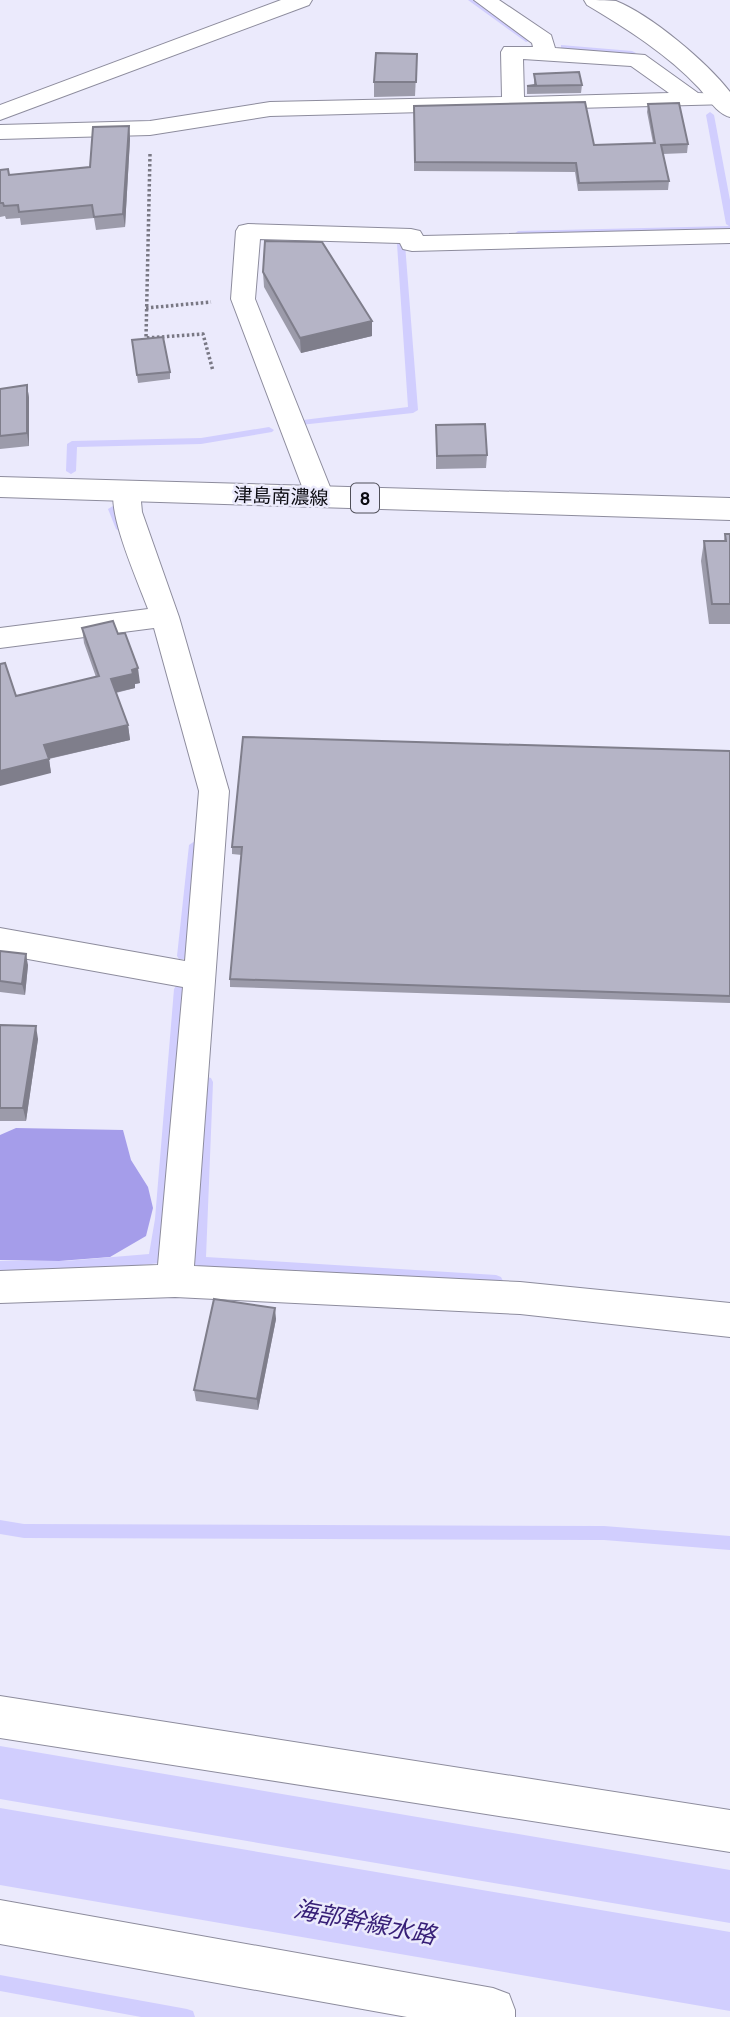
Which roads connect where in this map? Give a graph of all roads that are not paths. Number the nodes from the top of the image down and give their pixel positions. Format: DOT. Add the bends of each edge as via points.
graph roads {
  1 [pos="301,0"];
  2 [pos="485,0"];
  3 [pos="596,0"];
  4 [pos="545,54"];
  5 [pos="693,100"];
  6 [pos="513,103"];
  7 [pos="727,104"];
  8 [pos="0,113"];
  9 [pos="0,131"];
  10 [pos="730,236"];
  11 [pos="0,487"];
  12 [pos="127,491"];
  13 [pos="320,497"];
  14 [pos="730,509"];
  15 [pos="164,617"];
  16 [pos="0,638"];
  17 [pos="0,941"];
  18 [pos="200,976"];
  19 [pos="175,1281"];
  20 [pos="0,1287"];
  21 [pos="730,1320"];
  22 [pos="0,1717"];
  23 [pos="730,1831"];
  24 [pos="0,1922"];
  25 [pos="492,2017"];
  1 -- 8 [label="street"];
  2 -- 4 [label="street" via="543,40"];
  3 -- 7 [label="main road" via="656,37"];
  4 -- 5 [label="street" via="637,60"];
  4 -- 6 [label="street" via="512,52"];
  5 -- 6 [label="street"];
  5 -- 7 [label="street"];
  6 -- 9 [label="street" via="270,108 150,128"];
  10 -- 13 [label="street" via="412,244 411,236 248,231 243,299"];
  11 -- 12 [label="main road, 津島南濃線 / 8"];
  12 -- 13 [label="main road, 津島南濃線 / 8"];
  12 -- 15 [label="street" via="128,512"];
  13 -- 14 [label="main road, 津島南濃線 / 8"];
  15 -- 16 [label="street"];
  15 -- 18 [label="street" via="215,791"];
  17 -- 18 [label="street"];
  18 -- 19 [label="street"];
  19 -- 20 [label="street"];
  19 -- 21 [label="street" via="520,1298"];
  22 -- 23 [label="street"];
  24 -- 25 [label="street" via="493,2011"];
}
